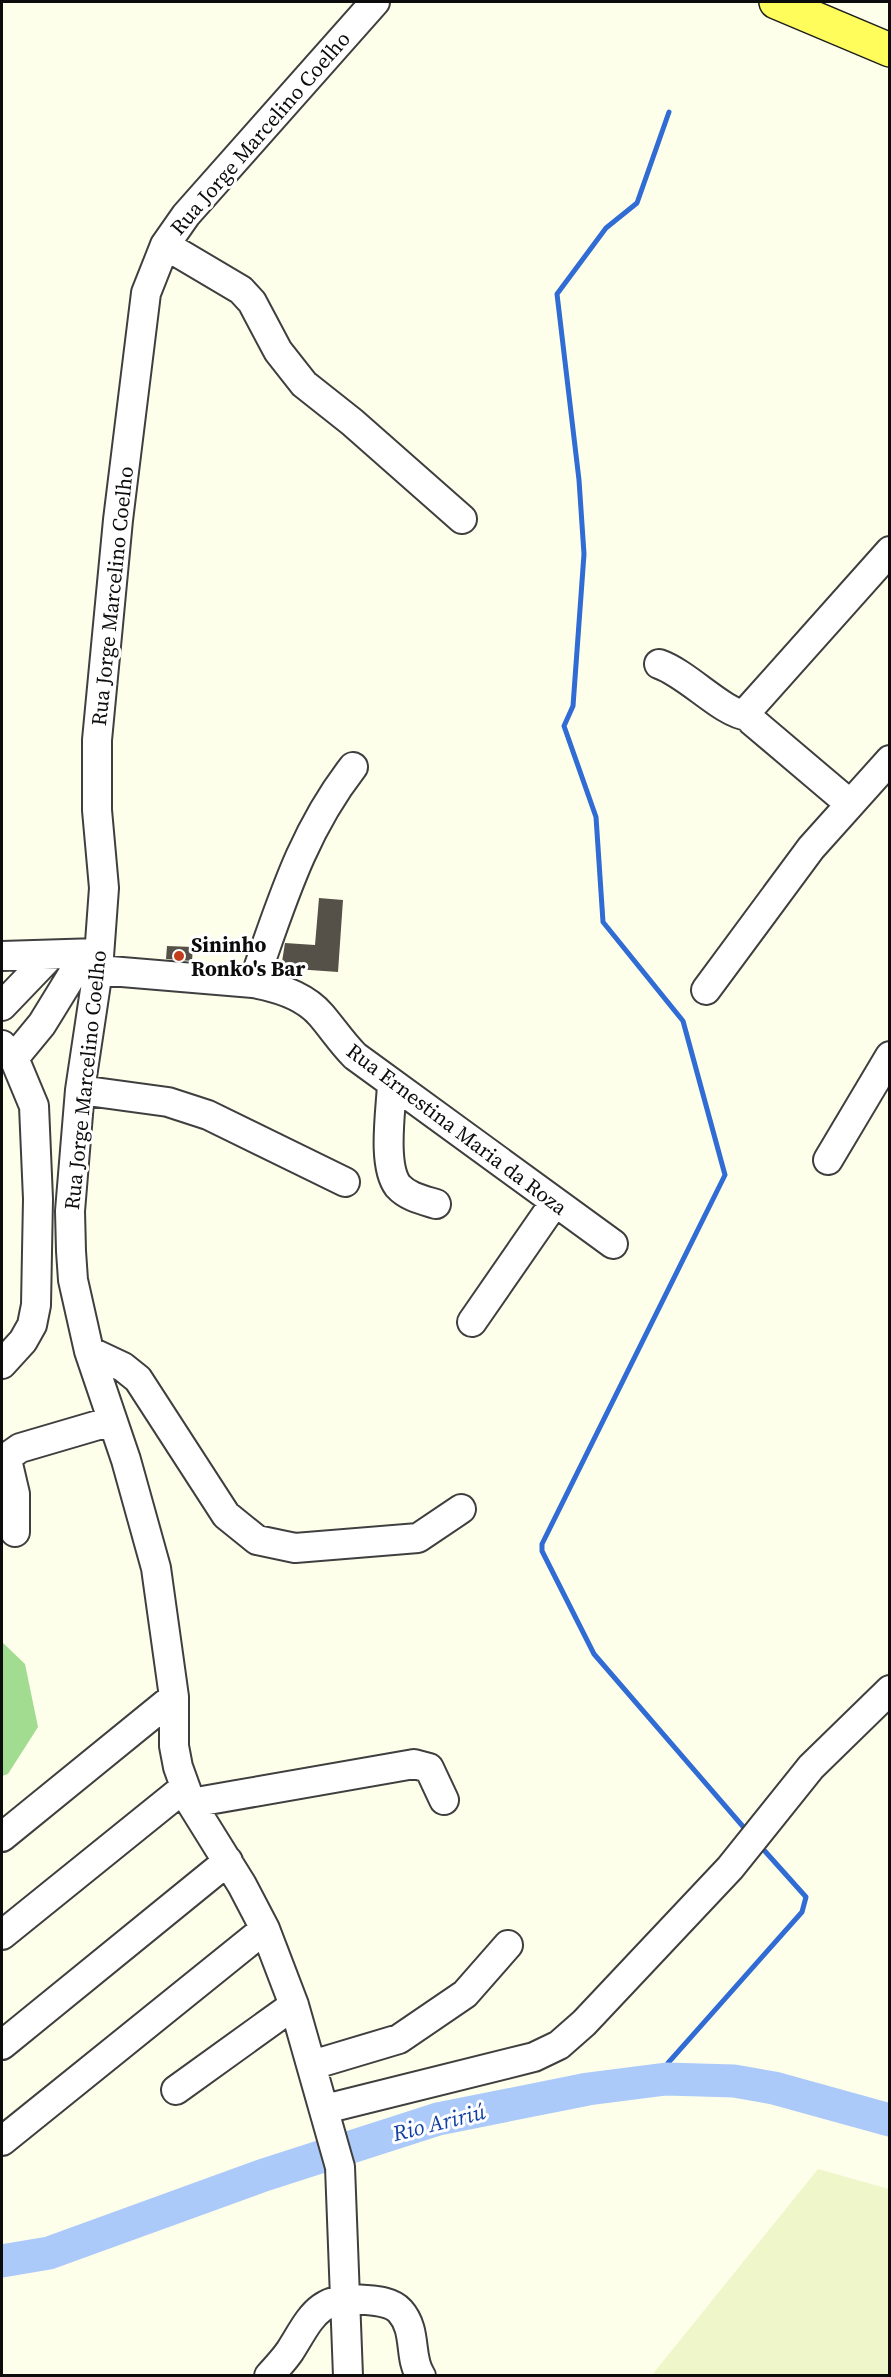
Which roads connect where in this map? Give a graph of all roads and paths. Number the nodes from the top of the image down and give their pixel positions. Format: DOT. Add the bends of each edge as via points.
graph roads {
  1 [pos="375,2"];
  2 [pos="776,2"];
  3 [pos="821,9"];
  4 [pos="890,50"];
  5 [pos="165,245"];
  6 [pos="462,519"];
  7 [pos="890,551"];
  8 [pos="659,664"];
  9 [pos="748,716"];
  10 [pos="890,760"];
  11 [pos="353,767"];
  12 [pos="850,804"];
  13 [pos="51,955"];
  14 [pos="2,956"];
  15 [pos="94,959"];
  16 [pos="253,983"];
  17 [pos="706,990"];
  18 [pos="2,1006"];
  19 [pos="8,1052"];
  20 [pos="890,1056"];
  21 [pos="392,1084"];
  22 [pos="80,1090"];
  23 [pos="828,1160"];
  24 [pos="345,1182"];
  25 [pos="555,1202"];
  26 [pos="436,1204"];
  27 [pos="613,1244"];
  28 [pos="472,1322"];
  29 [pos="89,1351"];
  30 [pos="2,1364"];
  31 [pos="112,1421"];
  32 [pos="461,1509"];
  33 [pos="15,1532"];
  34 [pos="890,1690"];
  35 [pos="174,1697"];
  36 [pos="188,1796"];
  37 [pos="444,1800"];
  38 [pos="2,1837"];
  39 [pos="228,1861"];
  40 [pos="265,1929"];
  41 [pos="2,1935"];
  42 [pos="507,1945"];
  43 [pos="294,2005"];
  44 [pos="2,2045"];
  45 [pos="312,2065"];
  46 [pos="176,2090"];
  47 [pos="328,2119"];
  48 [pos="2,2141"];
  49 [pos="343,2301"];
  50 [pos="347,2368"];
  51 [pos="269,2376"];
  52 [pos="421,2376"];
  1 -- 5 [label="street, Rua Jorge Marcelino Coelho" via="186,215"];
  2 -- 3 [label="main road"];
  3 -- 4 [label="main road"];
  5 -- 6 [label="street" via="241,290 303,384"];
  5 -- 15 [label="street, Rua Jorge Marcelino Coelho" via="146,293 118,520 97,740 97,810 104,888"];
  7 -- 9 [label="street" via="749,709"];
  8 -- 9 [label="street" via="673,669 734,712"];
  9 -- 12 [label="street"];
  10 -- 12 [label="street"];
  11 -- 16 [label="street" via="322,809 302,847"];
  12 -- 17 [label="street" via="812,848"];
  13 -- 14 [label="street, Rua Ernestina Maria da Roza"];
  13 -- 15 [label="street, Rua Ernestina Maria da Roza"];
  13 -- 18 [label="street"];
  15 -- 16 [label="street, Rua Ernestina Maria da Roza"];
  15 -- 19 [label="street" via="42,1024"];
  15 -- 22 [label="street, Rua Jorge Marcelino Coelho"];
  16 -- 21 [label="street, Rua Ernestina Maria da Roza" via="286,992 314,1008 343,1045"];
  19 -- 30 [label="street" via="33,1107 38,1199 36,1305 32,1325 23,1341"];
  20 -- 23 [label="street"];
  21 -- 25 [label="street, Rua Ernestina Maria da Roza"];
  21 -- 26 [label="street" via="392,1174 407,1194"];
  22 -- 24 [label="street" via="168,1102 208,1115"];
  22 -- 29 [label="street, Rua Jorge Marcelino Coelho" via="70,1251"];
  25 -- 27 [label="street, Rua Ernestina Maria da Roza"];
  25 -- 28 [label="street"];
  29 -- 31 [label="street, Rua Jorge Marcelino Coelho"];
  29 -- 32 [label="street" via="138,1378 226,1515 257,1540 295,1548 418,1538"];
  31 -- 33 [label="street" via="20,1448 10,1455"];
  31 -- 35 [label="street, Rua Jorge Marcelino Coelho" via="156,1568"];
  34 -- 47 [label="street" via="812,1767 730,1868 559,2045"];
  35 -- 36 [label="street, Rua Jorge Marcelino Coelho" via="174,1746"];
  35 -- 38 [label="street"];
  36 -- 37 [label="street" via="414,1764 429,1768"];
  36 -- 39 [label="street, Rua Jorge Marcelino Coelho"];
  36 -- 41 [label="street"];
  39 -- 40 [label="street, Rua Jorge Marcelino Coelho"];
  39 -- 44 [label="street"];
  40 -- 43 [label="street, Rua Jorge Marcelino Coelho"];
  40 -- 48 [label="street"];
  42 -- 45 [label="street" via="465,1994 399,2039"];
  43 -- 45 [label="street, Rua Jorge Marcelino Coelho"];
  43 -- 46 [label="street"];
  45 -- 47 [label="street, Rua Jorge Marcelino Coelho"];
  47 -- 49 [label="street, Rua Jorge Marcelino Coelho" via="340,2167"];
  49 -- 50 [label="street, Rua Jorge Marcelino Coelho"];
  49 -- 51 [label="street" via="326,2303 309,2317 289,2353"];
  49 -- 52 [label="street" via="379,2301 400,2311 413,2334"];
}
